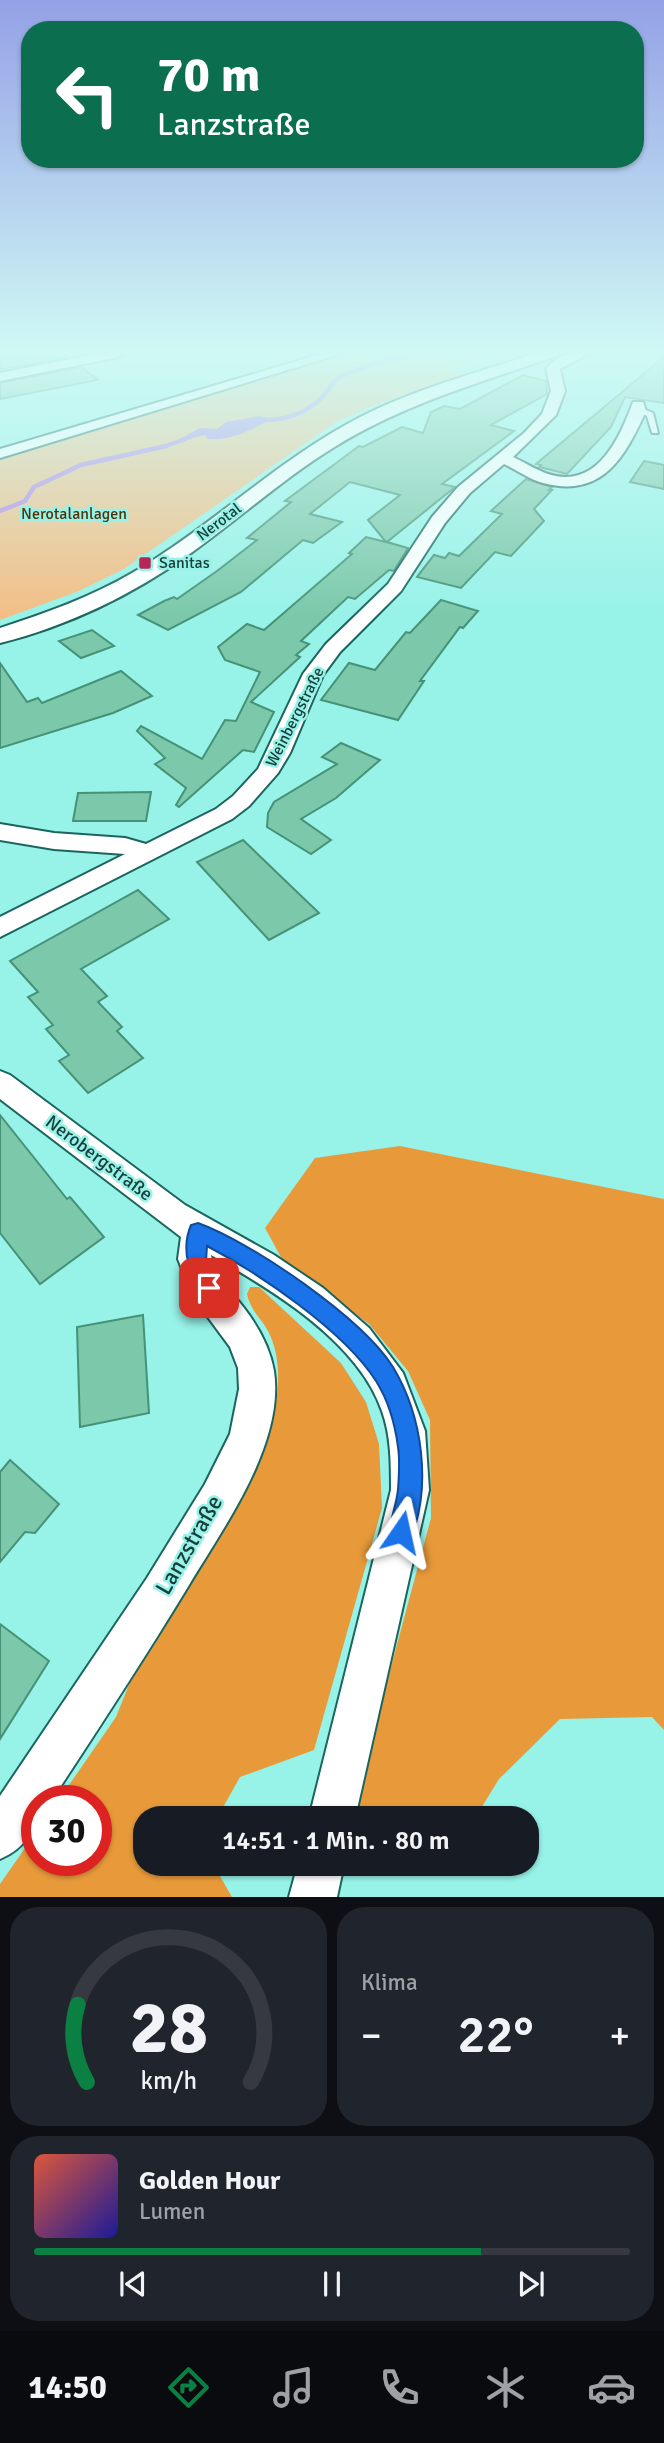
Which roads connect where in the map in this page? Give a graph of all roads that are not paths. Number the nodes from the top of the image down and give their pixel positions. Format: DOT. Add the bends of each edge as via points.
graph roads {
  1 [pos="42,442"];
  2 [pos="332,442"];
  3 [pos="522,442"];
  4 [pos="633,442"];
  5 [pos="0,454"];
  6 [pos="501,458"];
  7 [pos="623,472"];
  8 [pos="579,496"];
  9 [pos="0,636"];
  10 [pos="0,832"];
  11 [pos="148,852"];
  12 [pos="0,928"];
  13 [pos="0,1083"];
  14 [pos="198,1232"];
  15 [pos="335,1806"];
  16 [pos="0,1836"];
  17 [pos="318,1876"];
  18 [pos="313,1897"];
  1 -- 5 [label="street"];
  2 -- 9 [label="street, Nerotal" via="131,583 72,611"];
  3 -- 6 [label="street, Weinbergstraße"];
  4 -- 6 [label="street" via="603,470 565,481 541,477"];
  6 -- 11 [label="street, Weinbergstraße" via="452,503 394,587 326,656 313,674 279,753 254,789 224,814"];
  7 -- 8 [label="street"];
  10 -- 11 [label="street"];
  11 -- 12 [label="street"];
  13 -- 14 [label="street, Nerobergstraße"];
  14 -- 15 [label="street" via="250,1259 363,1345 385,1375 401,1410 410,1449 410,1490"];
  14 -- 16 [label="street, Lanzstraße" via="195,1251 202,1276 251,1352 258,1387 253,1424 210,1512 128,1648"];
  17 -- 18 [label="street"];
}
